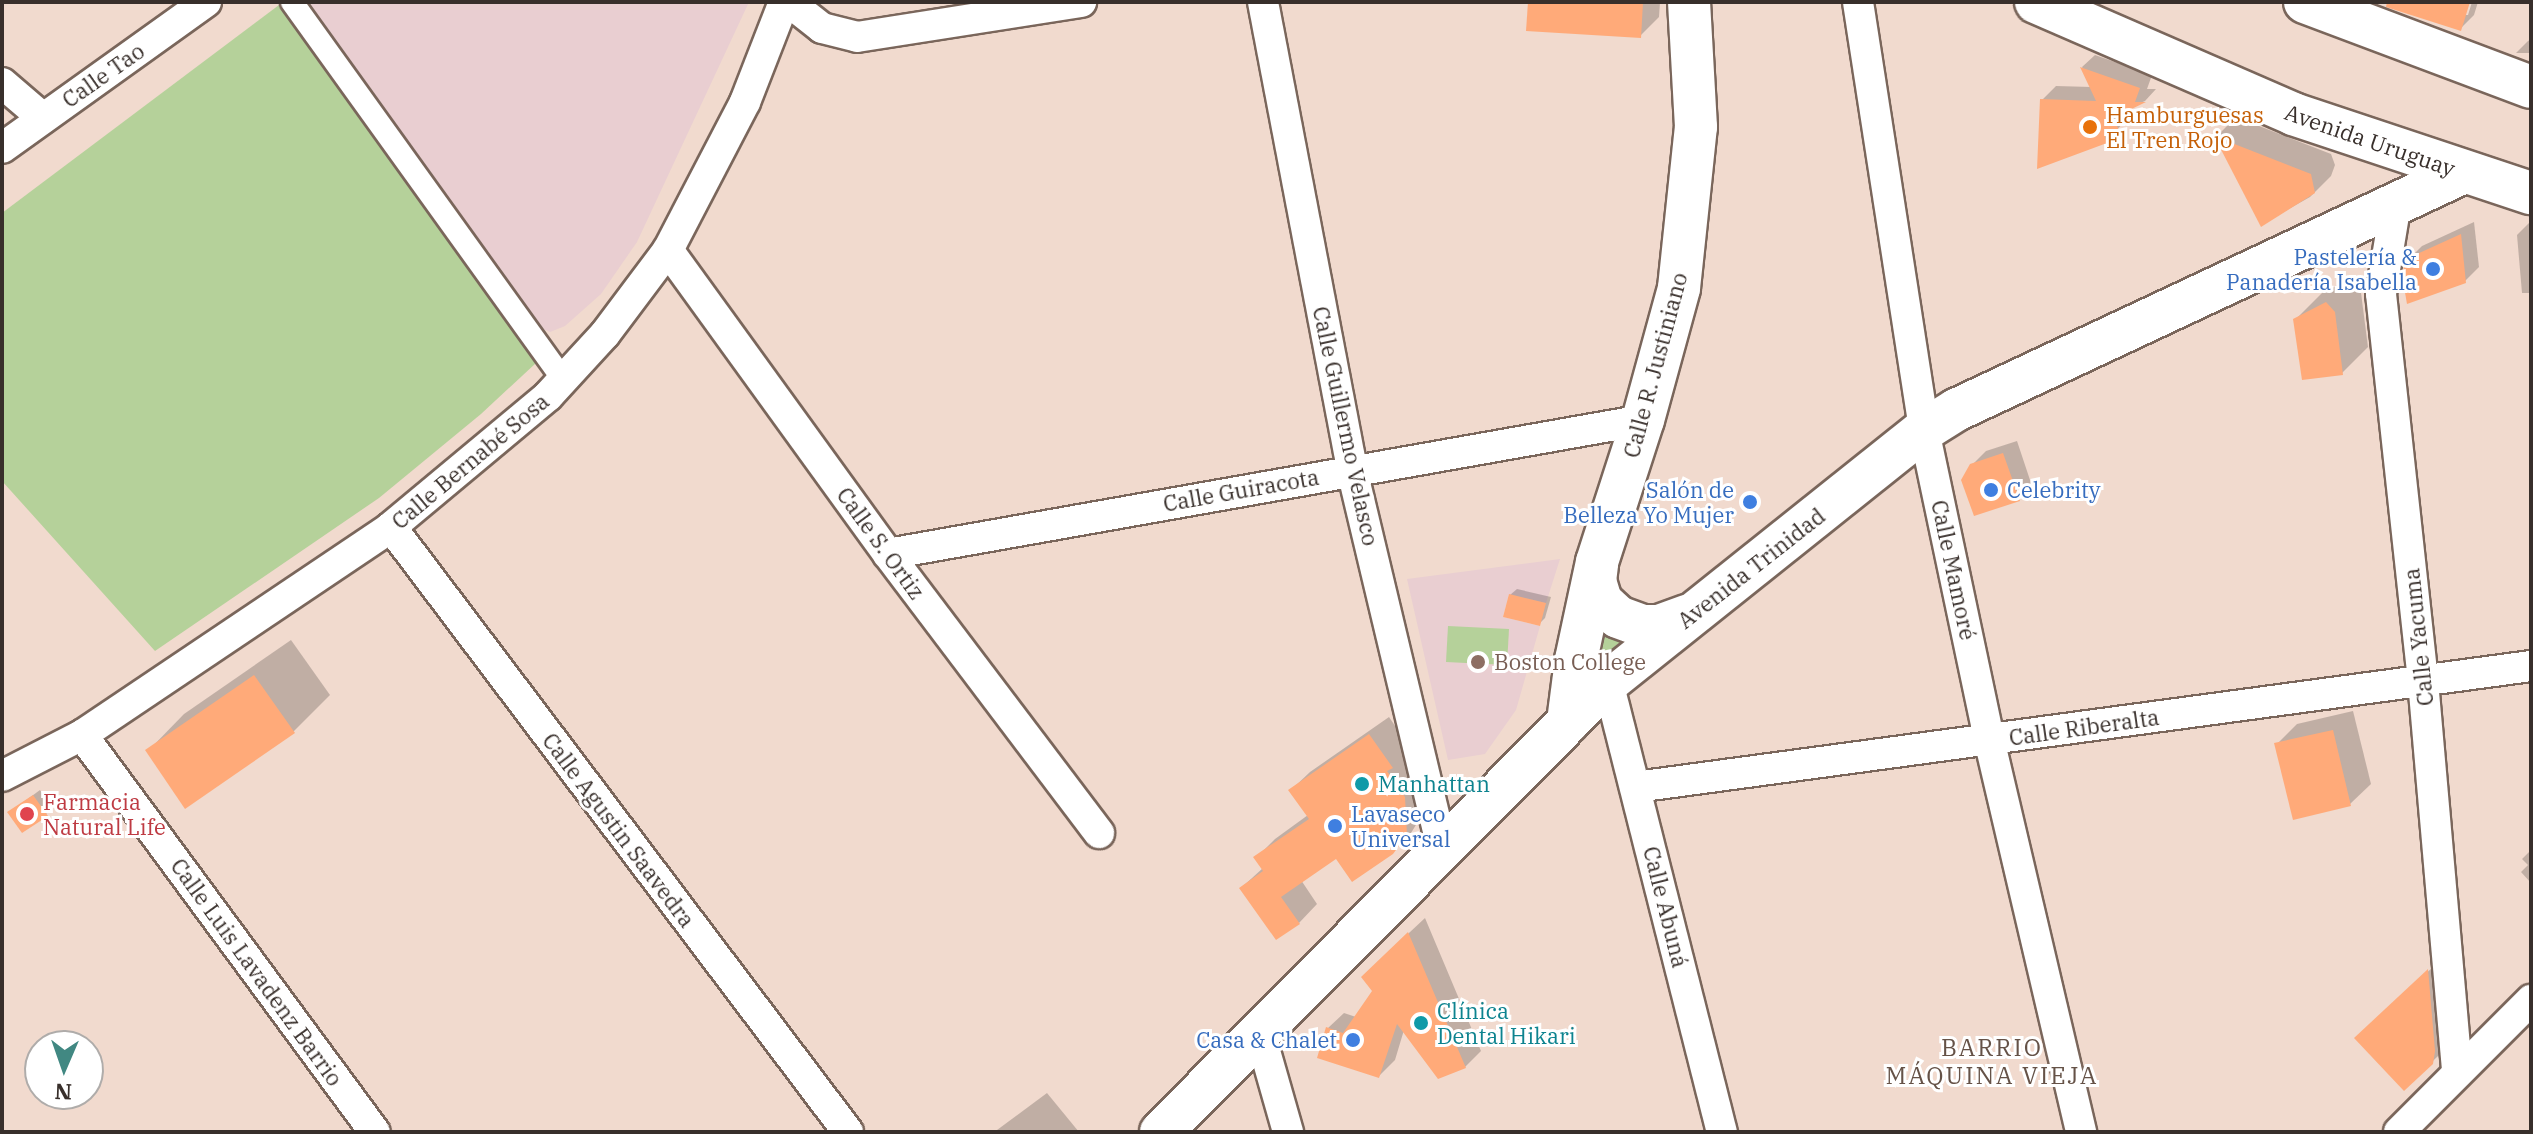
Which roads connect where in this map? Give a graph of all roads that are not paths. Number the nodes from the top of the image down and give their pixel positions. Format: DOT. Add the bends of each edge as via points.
graph roads {
  1 [pos="206,2"];
  2 [pos="292,2"];
  3 [pos="786,2"];
  4 [pos="1081,2"];
  5 [pos="1263,2"];
  6 [pos="1689,2"];
  7 [pos="1858,2"];
  8 [pos="2036,2"];
  9 [pos="2305,2"];
  10 [pos="2,83"];
  11 [pos="2531,87"];
  12 [pos="43,118"];
  13 [pos="2,148"];
  14 [pos="2462,173"];
  15 [pos="2531,193"];
  16 [pos="2396,203"];
  17 [pos="668,250"];
  18 [pos="564,380"];
  19 [pos="1643,420"];
  20 [pos="1924,430"];
  21 [pos="1352,470"];
  22 [pos="391,527"];
  23 [pos="888,554"];
  24 [pos="1597,562"];
  25 [pos="1692,614"];
  26 [pos="2531,666"];
  27 [pos="2423,681"];
  28 [pos="1608,682"];
  29 [pos="1568,722"];
  30 [pos="82,735"];
  31 [pos="1989,739"];
  32 [pos="2,776"];
  33 [pos="1636,787"];
  34 [pos="1099,833"];
  35 [pos="1442,847"];
  36 [pos="2531,1000"];
  37 [pos="1259,1030"];
  38 [pos="2457,1073"];
  39 [pos="375,1132"];
  40 [pos="848,1132"];
  41 [pos="1161,1132"];
  42 [pos="1288,1132"];
  43 [pos="1722,1132"];
  44 [pos="2081,1132"];
  45 [pos="2399,1132"];
  1 -- 12 [label="street, Calle Tao"];
  2 -- 18 [label="street"];
  3 -- 4 [label="street" via="822,28 857,37"];
  3 -- 17 [label="street, Calle Bernabé Sosa" via="745,102"];
  5 -- 21 [label="street, Calle Guillermo Velasco"];
  6 -- 19 [label="main road, Calle R. Justiniano" via="1696,127 1679,288"];
  7 -- 20 [label="street, Calle Mamoré"];
  8 -- 14 [label="main road, Avenida Uruguay" via="2293,114"];
  9 -- 11 [label="main road"];
  10 -- 12 [label="street"];
  12 -- 13 [label="street, Calle Tao"];
  14 -- 15 [label="main road, Avenida Uruguay"];
  14 -- 16 [label="main road, Avenida Trinidad"];
  16 -- 20 [label="main road, Avenida Trinidad" via="1956,410"];
  16 -- 27 [label="street, Calle Yacuma" via="2381,294"];
  17 -- 18 [label="street, Calle Bernabé Sosa"];
  17 -- 23 [label="street, Calle S. Ortiz"];
  18 -- 22 [label="street, Calle Bernabé Sosa"];
  19 -- 21 [label="street, Calle Guiracota"];
  19 -- 24 [label="main road, Calle R. Justiniano"];
  20 -- 25 [label="main road, Avenida Trinidad"];
  20 -- 31 [label="street, Calle Mamoré"];
  21 -- 23 [label="street, Calle Guiracota"];
  21 -- 35 [label="street, Calle Guillermo Velasco"];
  22 -- 30 [label="street, Calle Bernabé Sosa"];
  22 -- 40 [label="street, Calle Agustin Saavedra"];
  23 -- 34 [label="street, Calle S. Ortiz"];
  24 -- 25 [label="main road" via="1597,591 1618,617 1659,626"];
  24 -- 29 [label="main road, Calle R. Justiniano"];
  25 -- 28 [label="main road, Avenida Trinidad"];
  26 -- 27 [label="street, Calle Riberalta"];
  27 -- 31 [label="street, Calle Riberalta"];
  27 -- 38 [label="street, Calle Yacuma"];
  28 -- 29 [label="main road, Avenida Trinidad"];
  28 -- 33 [label="street, Calle Abuná"];
  29 -- 35 [label="main road, Avenida Trinidad"];
  30 -- 32 [label="street, Calle Bernabé Sosa"];
  30 -- 39 [label="street, Calle Luis Lavadenz Barrio"];
  31 -- 33 [label="street, Calle Riberalta"];
  31 -- 44 [label="street, Calle Mamoré"];
  33 -- 43 [label="street, Calle Abuná"];
  35 -- 37 [label="main road, Avenida Trinidad"];
  36 -- 38 [label="street"];
  37 -- 41 [label="main road, Avenida Trinidad"];
  37 -- 42 [label="street"];
  38 -- 45 [label="street"];
}
